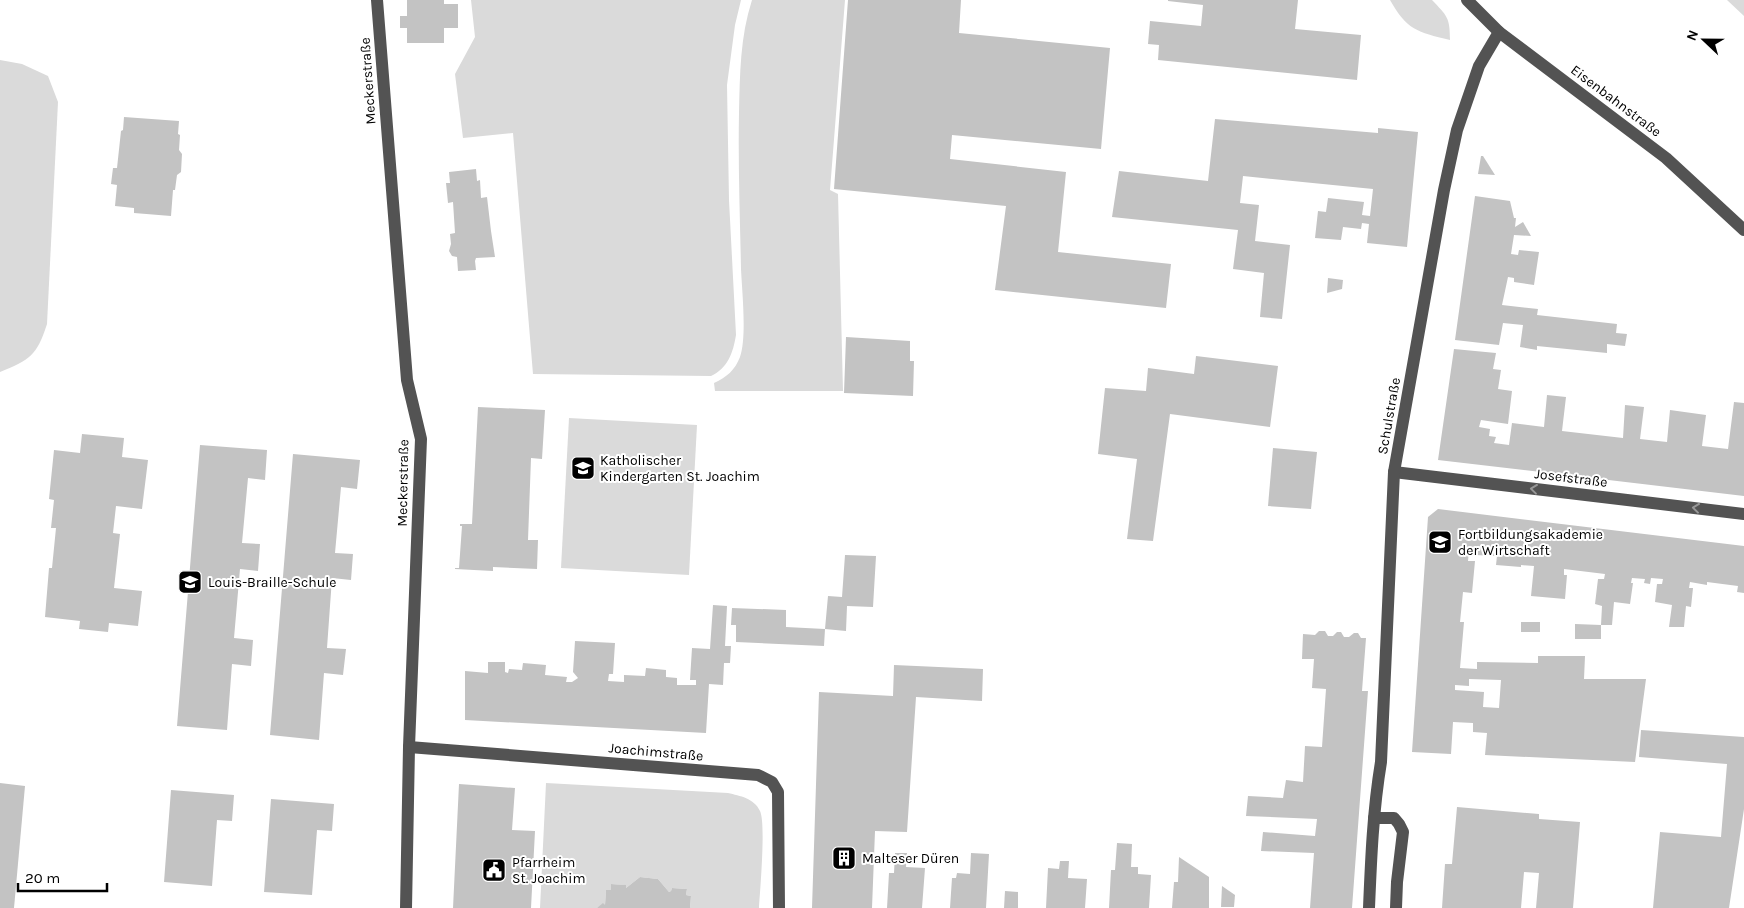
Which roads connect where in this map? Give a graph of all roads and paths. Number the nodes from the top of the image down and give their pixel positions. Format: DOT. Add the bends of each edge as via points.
graph roads {
  1 [pos="377,0"];
  2 [pos="1467,0"];
  3 [pos="1499,32"];
  4 [pos="1744,230"];
  5 [pos="1394,472"];
  6 [pos="1744,514"];
  7 [pos="409,747"];
  8 [pos="1374,818"];
  9 [pos="406,908"];
  10 [pos="779,908"];
  11 [pos="1369,908"];
  12 [pos="1396,908"];
  1 -- 7 [label="street, Meckerstraße" via="407,380 421,439"];
  2 -- 3 [label="street, Eisenbahnstraße"];
  3 -- 4 [label="street, Eisenbahnstraße" via="1666,158"];
  3 -- 5 [label="street, Schulstraße" via="1479,66 1456,130"];
  6 -- 5 [label="street, Josefstraße, one-way"];
  5 -- 8 [label="street, Schulstraße" via="1381,762"];
  7 -- 9 [label="street, Meckerstraße"];
  7 -- 10 [label="street, Joachimstraße" via="758,775 772,782 778,792"];
  8 -- 11 [label="street, Schulstraße"];
  8 -- 12 [label="street" via="1394,818 1403,832"];
}
